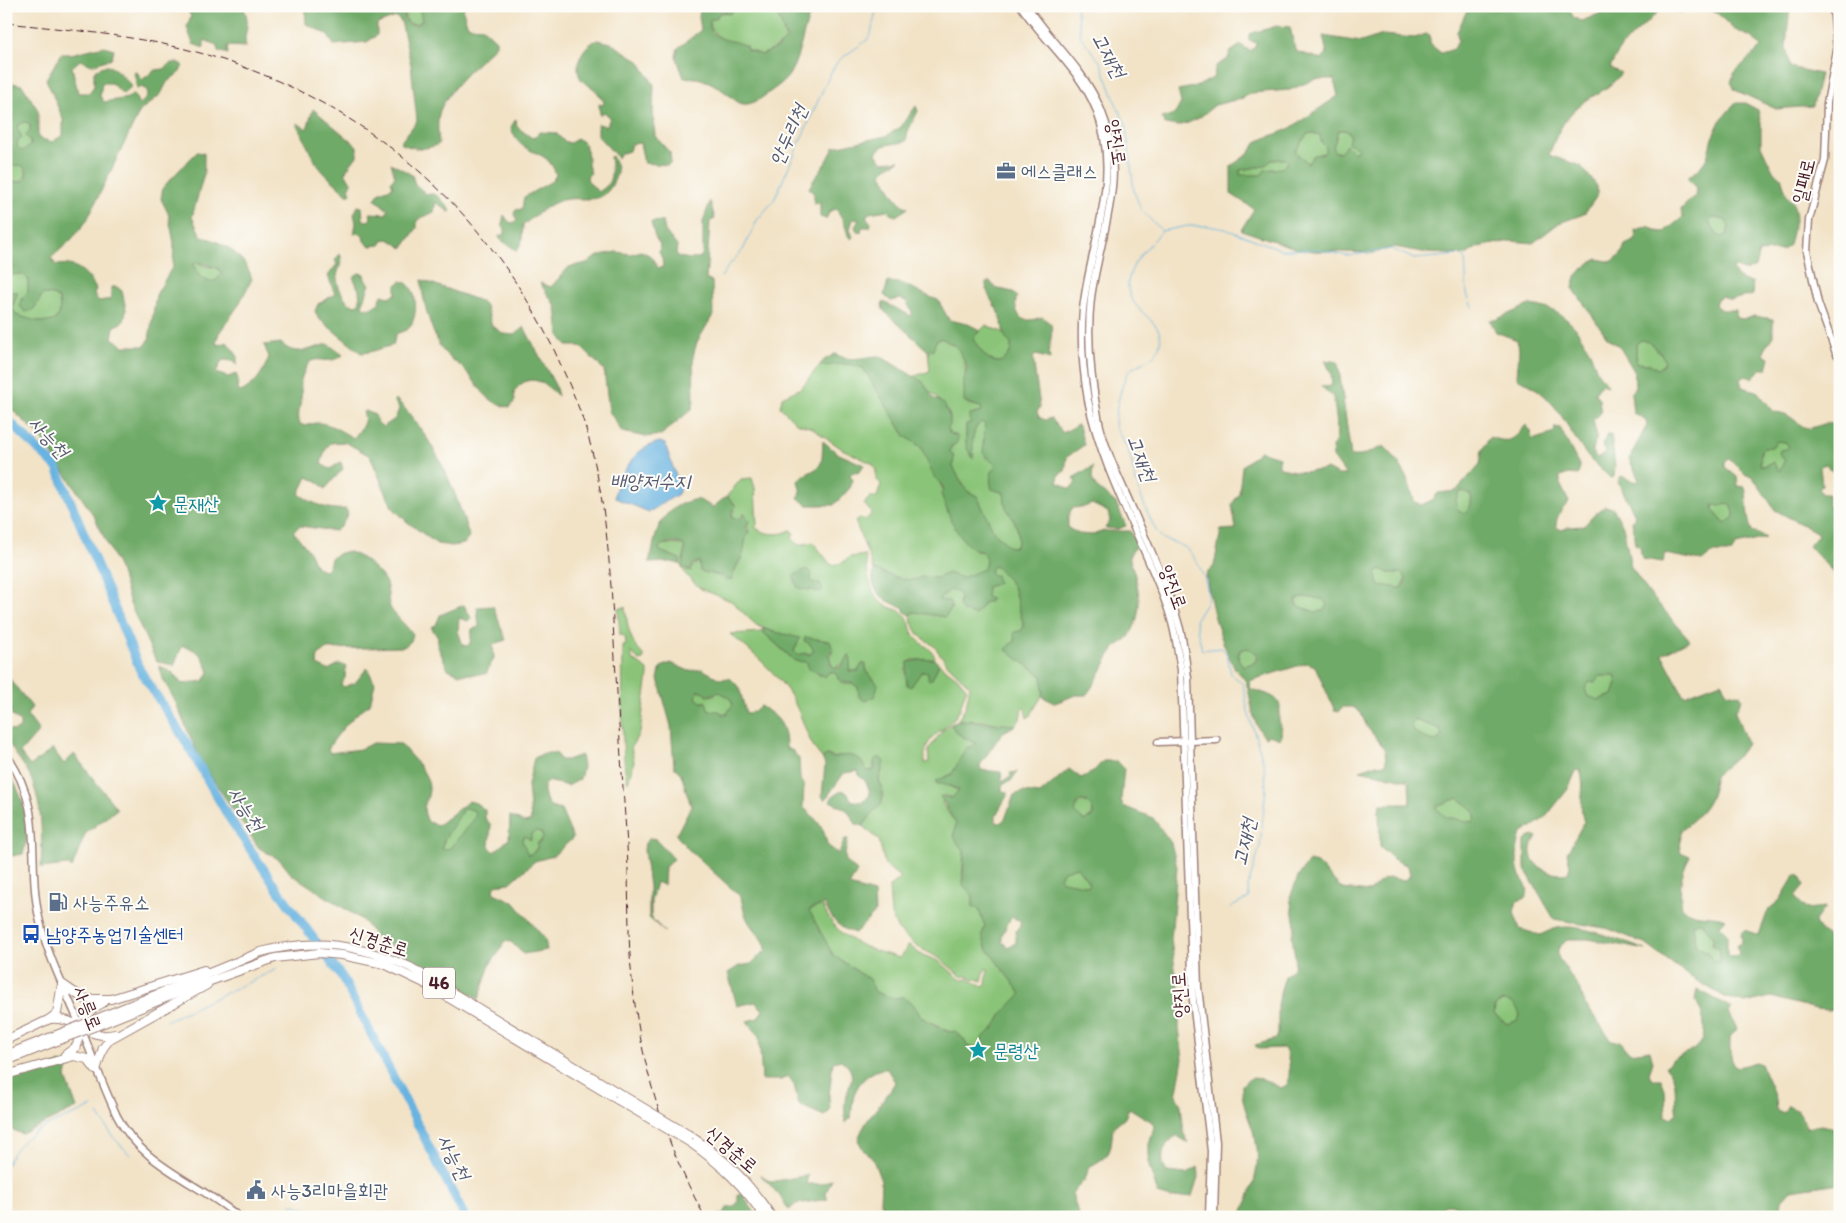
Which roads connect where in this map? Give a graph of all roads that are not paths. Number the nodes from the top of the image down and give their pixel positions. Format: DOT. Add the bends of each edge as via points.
graph roads {
  1 [pos="1020,6"];
  2 [pos="1027,6"];
  3 [pos="1833,6"];
  4 [pos="1840,358"];
  5 [pos="1192,740"];
  6 [pos="1216,740"];
  7 [pos="1184,741"];
  8 [pos="1158,742"];
  9 [pos="6,754"];
  10 [pos="228,965"];
  11 [pos="216,979"];
  12 [pos="62,984"];
  13 [pos="110,999"];
  14 [pos="50,1019"];
  15 [pos="95,1023"];
  16 [pos="80,1026"];
  17 [pos="121,1032"];
  18 [pos="513,1033"];
  19 [pos="66,1034"];
  20 [pos="6,1040"];
  21 [pos="6,1055"];
  22 [pos="55,1060"];
  23 [pos="6,1061"];
  24 [pos="96,1070"];
  25 [pos="6,1074"];
  26 [pos="690,1139"];
  27 [pos="240,1217"];
  28 [pos="764,1217"];
  29 [pos="772,1217"];
  30 [pos="1209,1217"];
  31 [pos="1214,1217"];
  1 -- 7 [label="main road, 양진로" via="1074,71 1096,109 1103,132 1108,164 1107,189 1084,296 1083,368 1102,451 1171,620 1181,670"];
  2 -- 5 [label="main road, 양진로" via="1090,85 1107,125 1114,155 1113,195 1091,299 1089,328 1093,392 1112,461 1171,601 1180,631 1188,678"];
  3 -- 4 [label="main road, 일패로" via="1836,50 1827,103 1825,160 1809,220 1807,251 1818,304"];
  5 -- 6 [label="main road"];
  5 -- 7 [label="main road"];
  5 -- 31 [label="main road, 양진로" via="1198,987 1216,1142"];
  7 -- 8 [label="main road"];
  7 -- 30 [label="main road, 양진로" via="1193,1001 1211,1151"];
  9 -- 12 [label="main road, 사릉로" via="19,774 29,801 34,827 36,904 45,940"];
  10 -- 13 [label="highway"];
  10 -- 15 [label="highway, 신경춘로 / 46"];
  10 -- 18 [label="highway, 신경춘로 / 46" via="287,946 313,943 357,948 410,967"];
  11 -- 15 [label="highway, 신경춘로 / 46"];
  11 -- 17 [label="highway"];
  11 -- 18 [label="highway, 신경춘로 / 46" via="274,958 296,955 319,953 366,960 384,964 416,979"];
  12 -- 13 [label="highway" via="84,999"];
  12 -- 14 [label="highway" via="60,1007"];
  12 -- 16 [label="main road, 사릉로"];
  13 -- 16 [label="highway" via="91,1010"];
  14 -- 16 [label="highway" via="65,1019"];
  14 -- 20 [label="highway"];
  15 -- 19 [label="highway, 신경춘로 / 46, bridge"];
  16 -- 17 [label="highway" via="97,1036"];
  16 -- 22 [label="highway" via="77,1046"];
  16 -- 24 [label="main road, 사릉로"];
  17 -- 24 [label="highway" via="105,1044"];
  18 -- 26 [label="highway, 신경춘로 / 46, bridge"];
  19 -- 21 [label="highway, 신경춘로 / 46"];
  19 -- 23 [label="highway, 신경춘로 / 46"];
  22 -- 24 [label="highway" via="83,1056"];
  22 -- 25 [label="highway"];
  24 -- 27 [label="main road, 사릉로" via="121,1124 139,1147 158,1164"];
  26 -- 28 [label="highway, 신경춘로 / 46" via="725,1168"];
  26 -- 29 [label="highway, 신경춘로 / 46" via="733,1166"];
}
